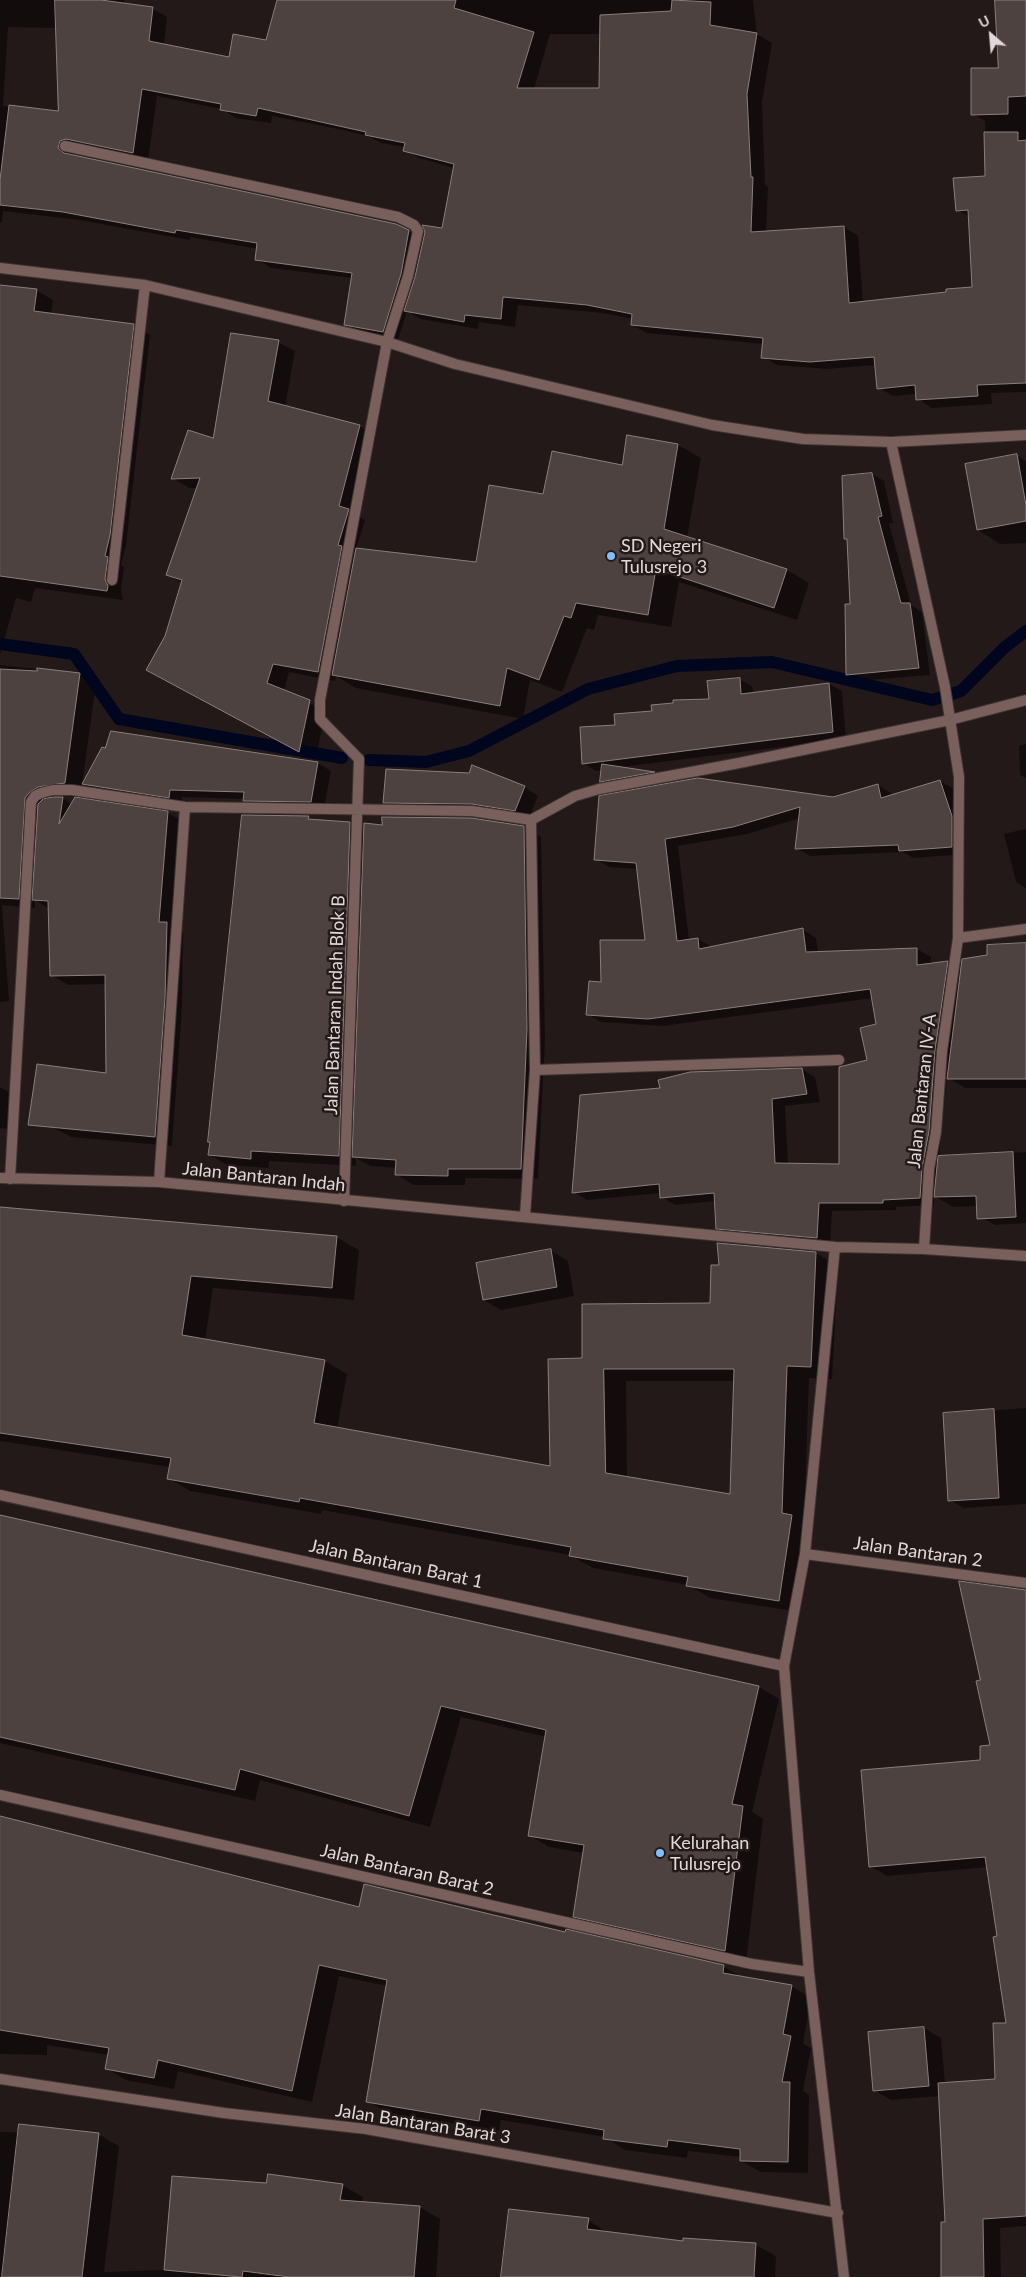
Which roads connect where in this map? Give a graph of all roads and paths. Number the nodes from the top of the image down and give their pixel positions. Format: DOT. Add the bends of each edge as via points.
graph roads {
  1 [pos="65,146"];
  2 [pos="0,268"];
  3 [pos="145,285"];
  4 [pos="387,342"];
  5 [pos="1026,436"];
  6 [pos="890,442"];
  7 [pos="112,580"];
  8 [pos="1026,700"];
  9 [pos="950,720"];
  10 [pos="185,807"];
  11 [pos="359,810"];
  12 [pos="531,820"];
  13 [pos="1026,929"];
  14 [pos="958,938"];
  15 [pos="839,1060"];
  16 [pos="535,1070"];
  17 [pos="5,1179"];
  18 [pos="159,1182"];
  19 [pos="344,1201"];
  20 [pos="525,1216"];
  21 [pos="835,1247"];
  22 [pos="924,1249"];
  23 [pos="1026,1256"];
  24 [pos="0,1494"];
  25 [pos="805,1554"];
  26 [pos="1026,1583"];
  27 [pos="784,1666"];
  28 [pos="0,1795"];
  29 [pos="808,1972"];
  30 [pos="0,2079"];
  31 [pos="838,2213"];
  32 [pos="844,2277"];
  1 -- 4 [label="street, Jalan Bantaran Indah Blok B" via="398,217 409,222 418,231"];
  2 -- 3 [label="street"];
  3 -- 4 [label="street"];
  3 -- 7 [label="street"];
  4 -- 6 [label="street" via="455,364 712,425 803,439"];
  4 -- 11 [label="street, Jalan Bantaran Indah Blok B" via="320,700 320,719 359,759"];
  5 -- 6 [label="street"];
  6 -- 9 [label="street, Jalan Bantaran IV-A"];
  8 -- 9 [label="street"];
  9 -- 12 [label="street" via="599,789 575,796"];
  9 -- 14 [label="street, Jalan Bantaran IV-A" via="959,777"];
  10 -- 11 [label="street"];
  10 -- 17 [label="street" via="72,790 41,793 31,802"];
  10 -- 18 [label="street"];
  11 -- 12 [label="street" via="472,811"];
  11 -- 19 [label="street, Jalan Bantaran Indah Blok B"];
  12 -- 16 [label="street"];
  13 -- 14 [label="street"];
  14 -- 22 [label="street, Jalan Bantaran IV-A" via="929,1169"];
  15 -- 16 [label="street"];
  16 -- 20 [label="street"];
  17 -- 18 [label="street, Jalan Bantaran Indah"];
  18 -- 19 [label="street, Jalan Bantaran Indah"];
  19 -- 20 [label="street, Jalan Bantaran Indah"];
  20 -- 21 [label="street, Jalan Bantaran Indah"];
  21 -- 22 [label="street, Jalan Bantaran Indah"];
  21 -- 25 [label="street"];
  22 -- 23 [label="street, Jalan Bantaran Indah"];
  24 -- 27 [label="street, Jalan Bantaran Barat 1"];
  25 -- 26 [label="street, Jalan Bantaran 2"];
  25 -- 27 [label="street"];
  27 -- 29 [label="street"];
  28 -- 29 [label="street, Jalan Bantaran Barat 2" via="752,1964"];
  29 -- 31 [label="street"];
  30 -- 31 [label="street, Jalan Bantaran Barat 3" via="224,2113 366,2129"];
  31 -- 32 [label="street"];
}
